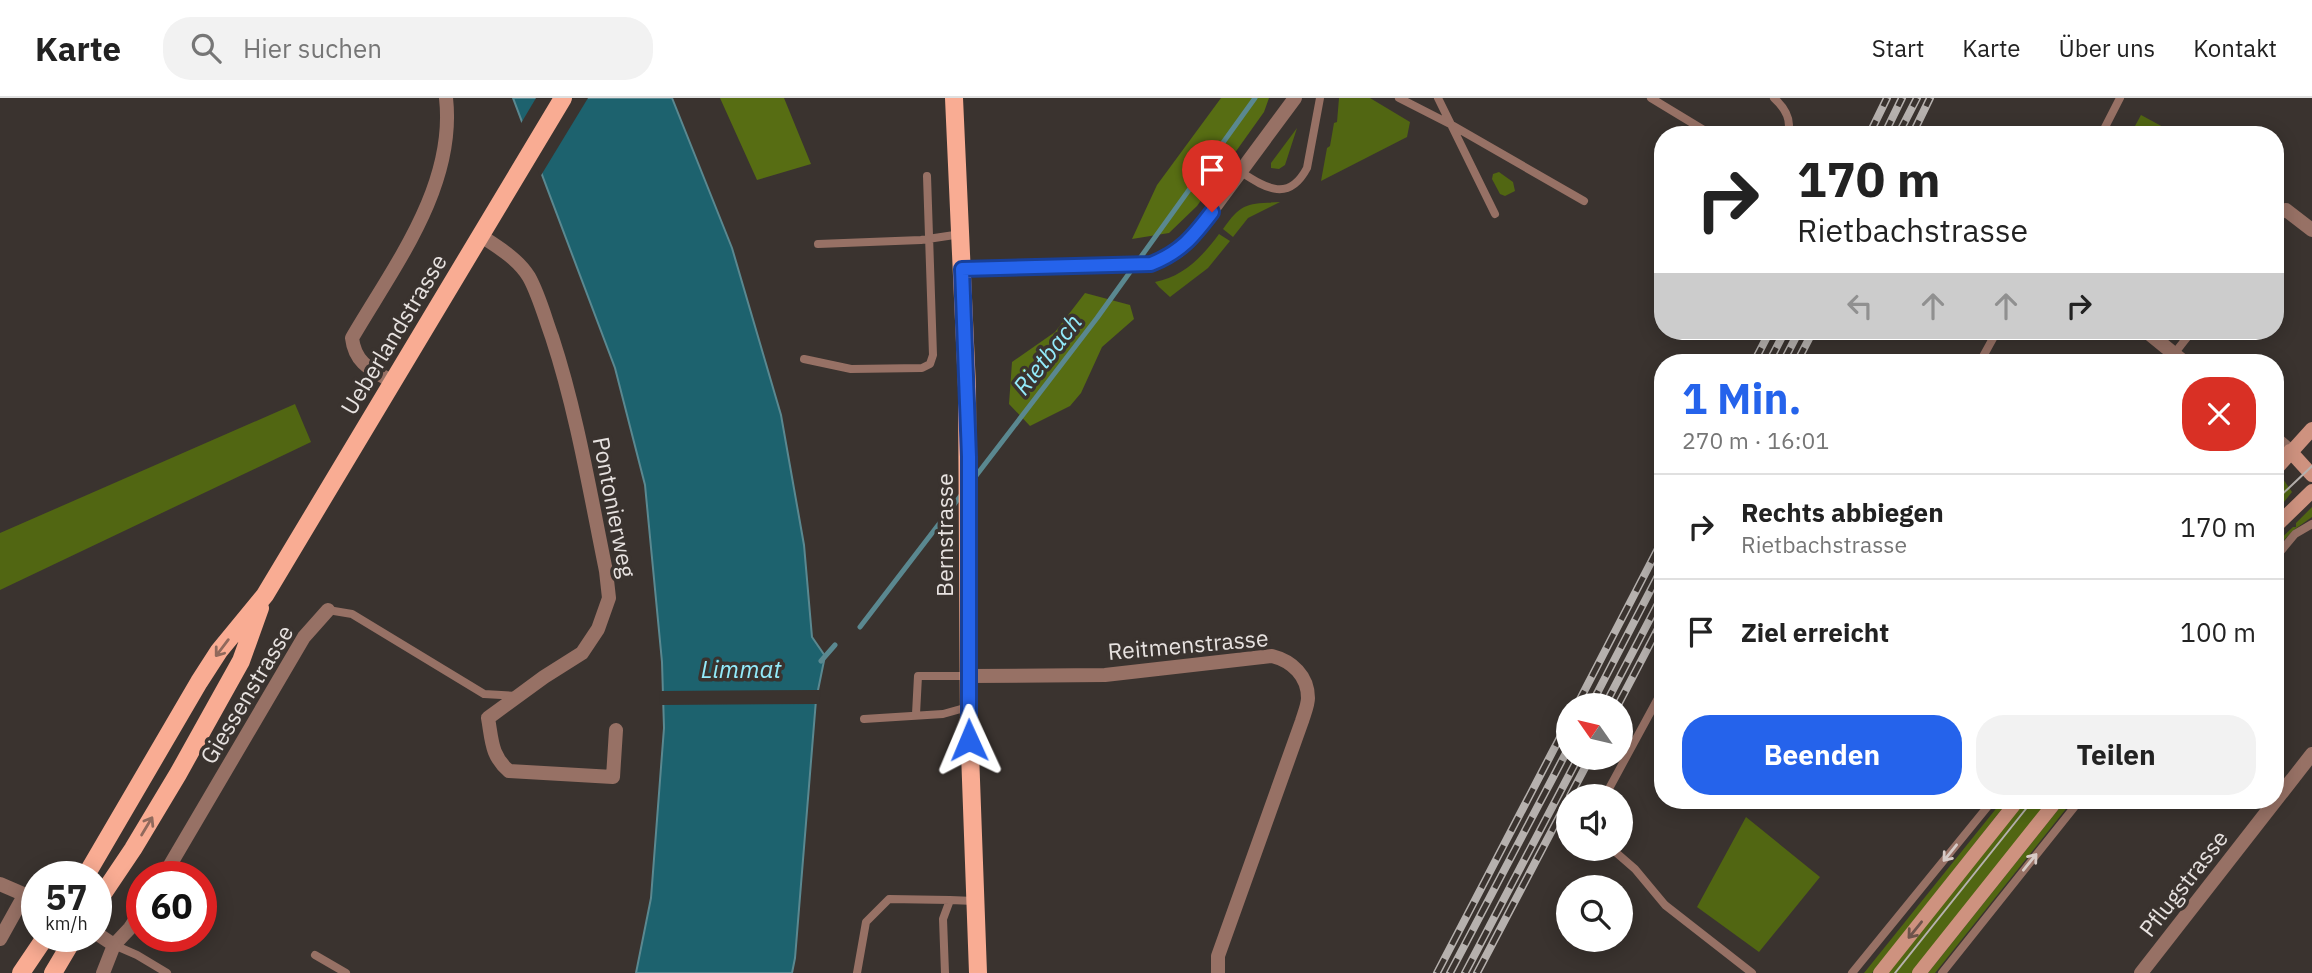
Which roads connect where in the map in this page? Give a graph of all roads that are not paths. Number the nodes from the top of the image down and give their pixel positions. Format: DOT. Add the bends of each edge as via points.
graph roads {
  1 [pos="446,98"];
  2 [pos="563,98"];
  3 [pos="954,98"];
  4 [pos="1295,98"];
  5 [pos="1320,98"];
  6 [pos="1399,98"];
  7 [pos="1438,98"];
  8 [pos="1651,98"];
  9 [pos="1774,98"];
  10 [pos="2120,98"];
  11 [pos="1450,124"];
  12 [pos="1697,126"];
  13 [pos="1790,126"];
  14 [pos="2106,126"];
  15 [pos="1241,172"];
  16 [pos="927,176"];
  17 [pos="1584,201"];
  18 [pos="2286,209"];
  19 [pos="2284,212"];
  20 [pos="1495,214"];
  21 [pos="2312,230"];
  22 [pos="961,234"];
  23 [pos="481,236"];
  24 [pos="929,239"];
  25 [pos="818,244"];
  26 [pos="962,269"];
  27 [pos="2157,340"];
  28 [pos="2174,354"];
  29 [pos="804,359"];
  30 [pos="393,382"];
  31 [pos="2312,429"];
  32 [pos="2284,445"];
  33 [pos="2291,451"];
  34 [pos="2284,454"];
  35 [pos="2284,459"];
  36 [pos="2312,475"];
  37 [pos="2312,491"];
  38 [pos="2284,518"];
  39 [pos="2312,524"];
  40 [pos="2284,547"];
  41 [pos="265,595"];
  42 [pos="328,610"];
  43 [pos="969,676"];
  44 [pos="517,696"];
  45 [pos="969,706"];
  46 [pos="1654,706"];
  47 [pos="916,714"];
  48 [pos="864,719"];
  49 [pos="616,730"];
  50 [pos="2312,754"];
  51 [pos="1612,784"];
  52 [pos="2284,790"];
  53 [pos="1986,809"];
  54 [pos="2011,809"];
  55 [pos="2050,809"];
  56 [pos="2073,809"];
  57 [pos="2269,809"];
  58 [pos="94,861"];
  59 [pos="172,861"];
  60 [pos="1626,861"];
  61 [pos="112,881"];
  62 [pos="0,884"];
  63 [pos="21,893"];
  64 [pos="950,900"];
  65 [pos="976,901"];
  66 [pos="21,911"];
  67 [pos="126,932"];
  68 [pos="0,939"];
  69 [pos="114,946"];
  70 [pos="35,952"];
  71 [pos="65,952"];
  72 [pos="315,955"];
  73 [pos="21,973"];
  74 [pos="53,973"];
  75 [pos="103,973"];
  76 [pos="167,973"];
  77 [pos="345,973"];
  78 [pos="857,973"];
  79 [pos="945,973"];
  80 [pos="978,973"];
  81 [pos="1218,973"];
  82 [pos="1752,973"];
  83 [pos="1852,973"];
  84 [pos="1880,973"];
  85 [pos="1919,973"];
  86 [pos="1942,973"];
  87 [pos="2141,973"];
  1 -- 30 [label="street" via="438,178 419,223 352,338 360,361"];
  2 -- 23 [label="main road, Ueberlandstrasse"];
  3 -- 22 [label="main road, Bernstrasse"];
  4 -- 15 [label="street"];
  5 -- 15 [label="lane" via="1307,168 1294,186 1272,190"];
  6 -- 11 [label="lane"];
  7 -- 11 [label="lane"];
  8 -- 12 [label="lane"];
  9 -- 13 [label="lane" via="1789,115"];
  10 -- 14 [label="lane"];
  11 -- 17 [label="lane"];
  11 -- 20 [label="lane"];
  15 -- 26 [label="street" via="1190,240 1151,264"];
  16 -- 24 [label="lane"];
  18 -- 19 [label="lane"];
  18 -- 21 [label="street"];
  22 -- 24 [label="lane"];
  22 -- 26 [label="main road, Bernstrasse"];
  23 -- 30 [label="main road, Ueberlandstrasse"];
  23 -- 44 [label="street, Pontonierweg" via="530,278 546,320 567,384 606,571 608,598 598,629 582,653"];
  24 -- 25 [label="lane"];
  24 -- 29 [label="lane" via="930,364 851,369"];
  26 -- 43 [label="main road, Bernstrasse" via="969,457"];
  27 -- 28 [label="street"];
  30 -- 41 [label="main road, Ueberlandstrasse"];
  31 -- 33 [label="main road"];
  32 -- 33 [label="street"];
  33 -- 34 [label="lane"];
  33 -- 35 [label="main road"];
  33 -- 36 [label="main road"];
  37 -- 38 [label="main road"];
  39 -- 40 [label="lane"];
  41 -- 58 [label="main road, Ueberlandstrasse, one-way" via="199,682"];
  61 -- 41 [label="main road, Ueberlandstrasse, one-way" via="241,662"];
  42 -- 44 [label="lane, Giessenstrasse" via="352,614 484,694"];
  42 -- 59 [label="street, Giessenstrasse" via="304,637"];
  43 -- 45 [label="main road, Bernstrasse"];
  43 -- 47 [label="lane" via="918,676"];
  43 -- 81 [label="street, Reitmenstrasse" via="1105,675 1272,656 1293,665 1303,676 1308,698 1302,721 1219,956"];
  44 -- 49 [label="street, Pontonierweg" via="488,718 498,761 509,771 613,777"];
  45 -- 47 [label="lane" via="943,714"];
  45 -- 65 [label="main road, Bernstrasse"];
  46 -- 51 [label="lane"];
  47 -- 48 [label="lane"];
  50 -- 52 [label="street, Pflugstrasse"];
  53 -- 83 [label="lane, one-way"];
  54 -- 84 [label="main road, one-way"];
  55 -- 85 [label="main road"];
  86 -- 56 [label="lane, one-way"];
  57 -- 87 [label="street, Pflugstrasse"];
  60 -- 82 [label="lane" via="1665,905"];
  62 -- 63 [label="street"];
  64 -- 65 [label="lane"];
  64 -- 78 [label="lane" via="889,899 866,922"];
  64 -- 79 [label="lane" via="943,919"];
  65 -- 80 [label="main road, Bernstrasse"];
  66 -- 68 [label="street"];
  67 -- 69 [label="street"];
  69 -- 75 [label="street"];
  69 -- 76 [label="lane"];
  70 -- 73 [label="main road"];
  71 -- 74 [label="main road"];
  72 -- 77 [label="lane"];
}
